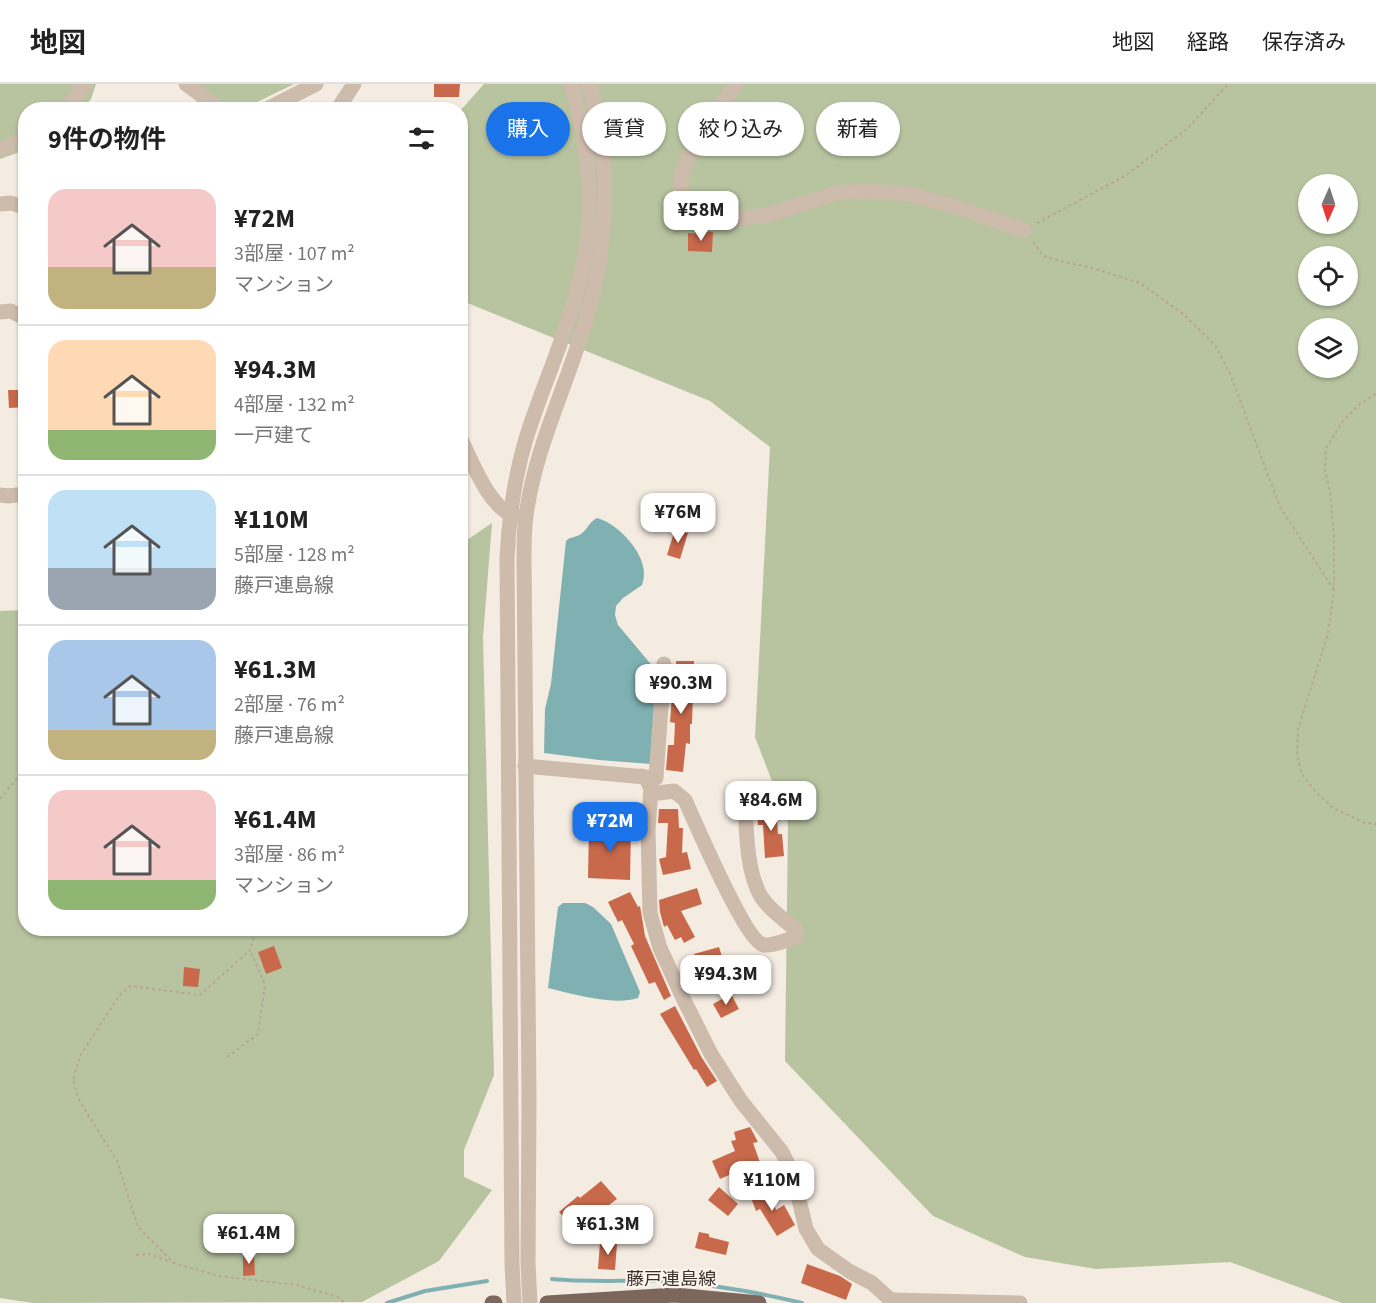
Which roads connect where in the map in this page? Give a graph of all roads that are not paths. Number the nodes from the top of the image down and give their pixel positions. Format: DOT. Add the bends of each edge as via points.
graph roads {
  1 [pos="85,84"];
  2 [pos="186,84"];
  3 [pos="316,84"];
  4 [pos="354,84"];
  5 [pos="571,84"];
  6 [pos="588,84"];
  7 [pos="736,84"];
  8 [pos="71,102"];
  9 [pos="210,102"];
  10 [pos="281,102"];
  11 [pos="342,102"];
  12 [pos="18,142"];
  13 [pos="0,150"];
  14 [pos="0,204"];
  15 [pos="18,205"];
  16 [pos="1024,230"];
  17 [pos="0,312"];
  18 [pos="18,315"];
  19 [pos="468,454"];
  20 [pos="0,495"];
  21 [pos="18,495"];
  22 [pos="509,514"];
  23 [pos="526,517"];
  24 [pos="664,664"];
  25 [pos="525,766"];
  26 [pos="642,776"];
  27 [pos="651,794"];
  28 [pos="745,798"];
  29 [pos="892,1302"];
  30 [pos="514,1303"];
  31 [pos="530,1303"];
  32 [pos="547,1303"];
  33 [pos="759,1303"];
  34 [pos="1020,1303"];
  1 -- 8 [label="street"];
  2 -- 9 [label="street"];
  3 -- 10 [label="street"];
  4 -- 11 [label="street"];
  5 -- 22 [label="street" via="588,162 586,246 563,337 526,440"];
  6 -- 23 [label="street" via="603,163 602,248 592,300 542,445"];
  7 -- 16 [label="street" via="698,136 682,172 681,192 701,219 767,215 837,193 866,191 909,194"];
  12 -- 13 [label="street"];
  14 -- 15 [label="street"];
  17 -- 18 [label="street"];
  19 -- 22 [label="street" via="485,490"];
  20 -- 21 [label="street"];
  22 -- 23 [label="street"];
  22 -- 30 [label="street" via="506,630"];
  23 -- 25 [label="street"];
  24 -- 26 [label="street" via="656,778"];
  25 -- 26 [label="street"];
  25 -- 31 [label="street"];
  26 -- 27 [label="street" via="650,784"];
  27 -- 28 [label="street" via="674,791 685,800 746,925 757,941 774,944 796,937 796,930 757,891 746,844"];
  27 -- 29 [label="street" via="650,913 660,948 685,1002 741,1101 782,1152 793,1174 806,1229 818,1249 872,1282"];
  29 -- 34 [label="street"];
  32 -- 33 [label="main road, 藤戸連島線" via="675,1295"];
}
